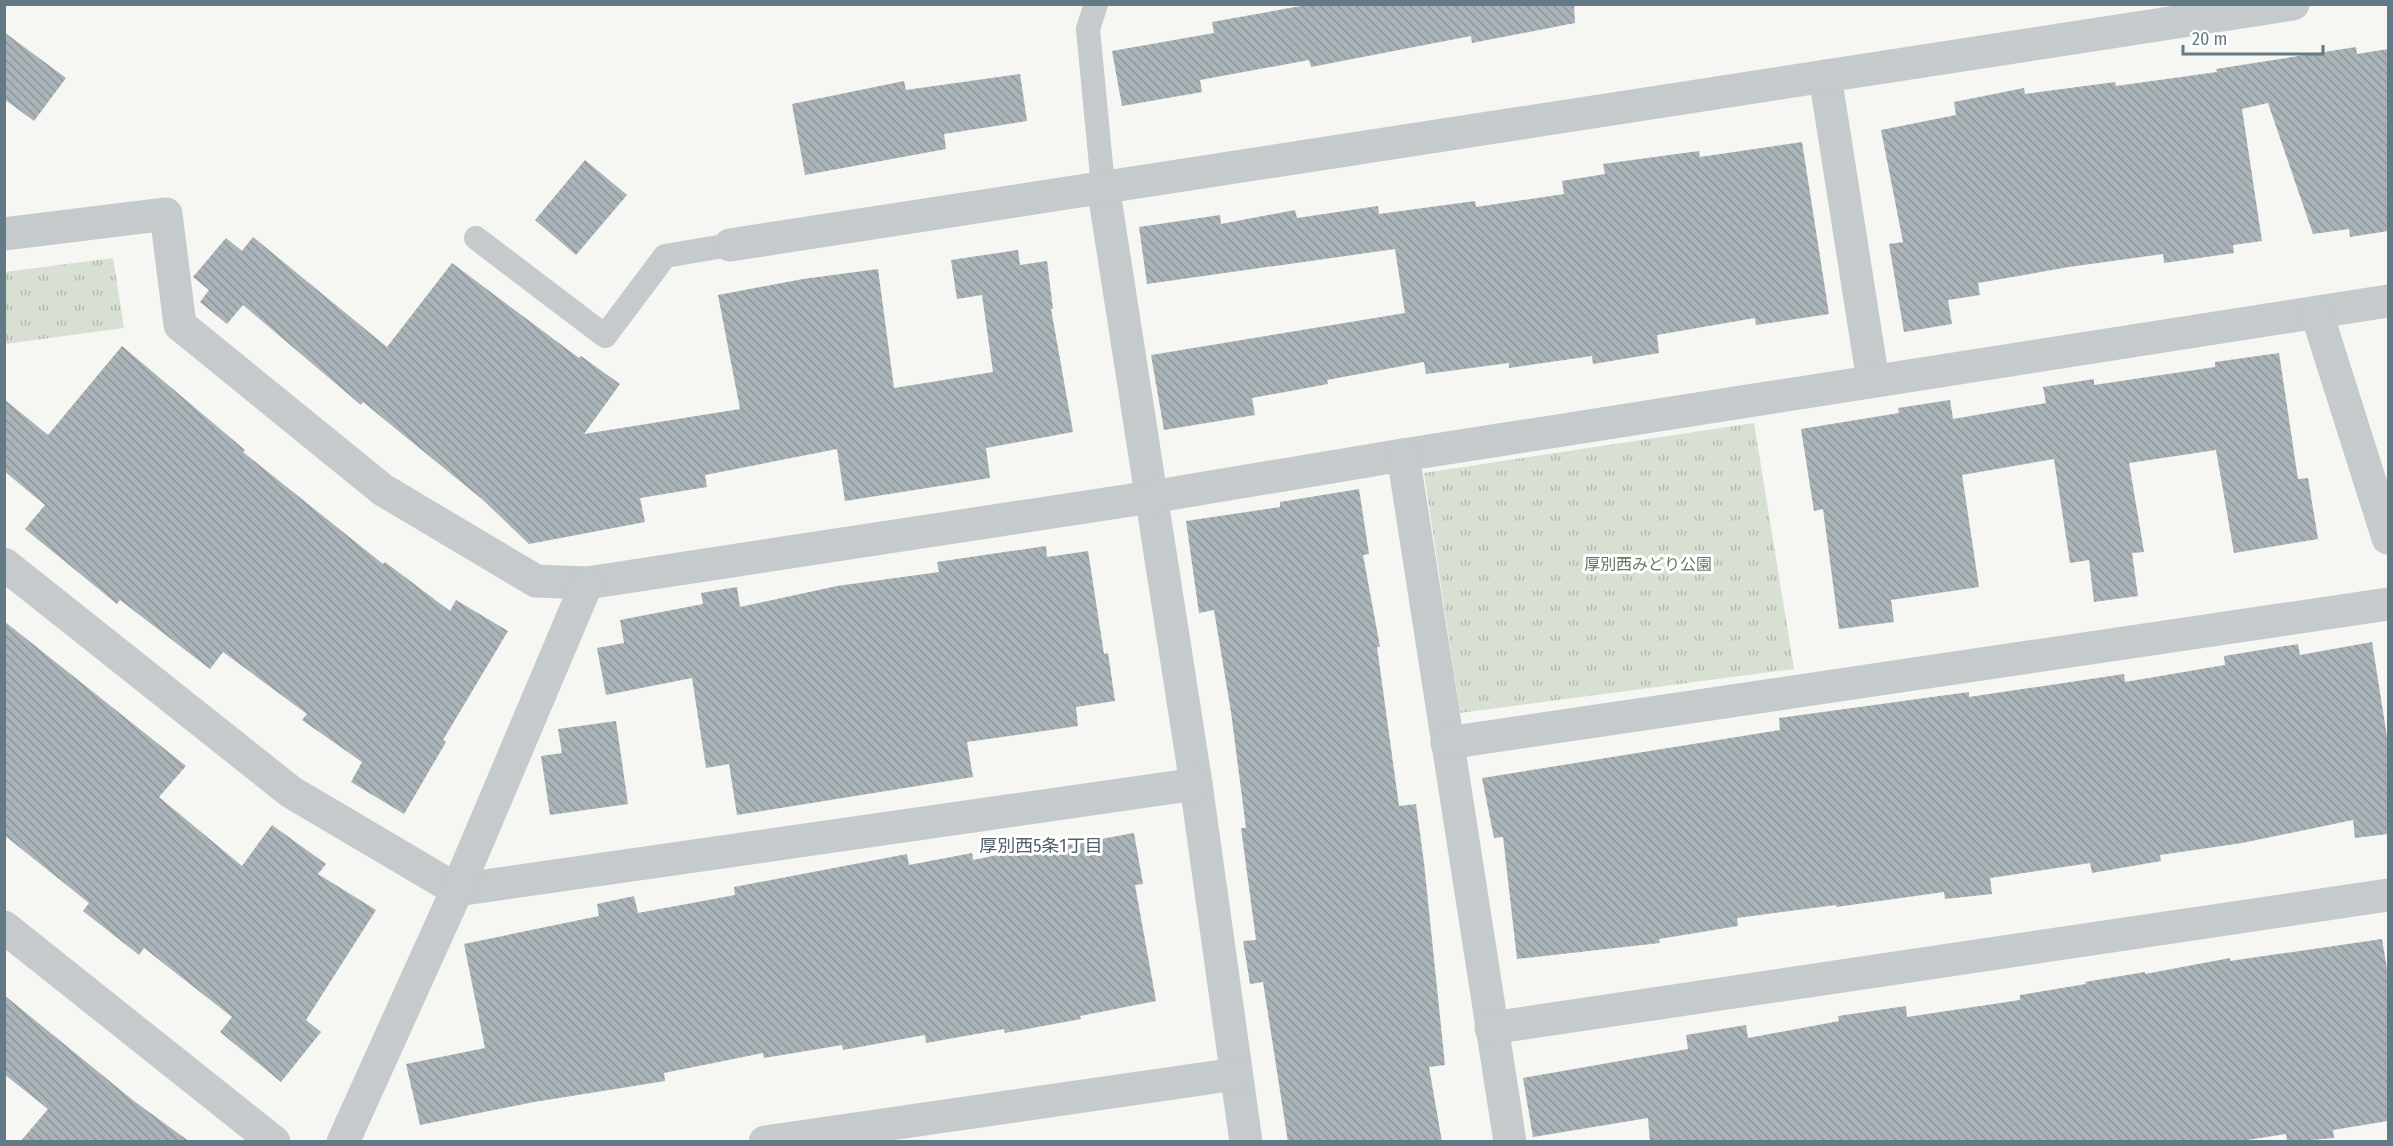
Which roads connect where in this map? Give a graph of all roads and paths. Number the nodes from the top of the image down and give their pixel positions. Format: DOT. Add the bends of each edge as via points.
graph roads {
  1 [pos="1096,4"];
  2 [pos="2293,4"];
  3 [pos="1826,76"];
  4 [pos="1103,186"];
  5 [pos="4,234"];
  6 [pos="476,238"];
  7 [pos="730,246"];
  8 [pos="2388,302"];
  9 [pos="2317,314"];
  10 [pos="1873,381"];
  11 [pos="1403,454"];
  12 [pos="1151,497"];
  13 [pos="2388,538"];
  14 [pos="4,564"];
  15 [pos="587,582"];
  16 [pos="2388,604"];
  17 [pos="1447,743"];
  18 [pos="1196,784"];
  19 [pos="457,890"];
  20 [pos="2388,895"];
  21 [pos="4,927"];
  22 [pos="1491,1029"];
  23 [pos="1236,1074"];
  24 [pos="274,1142"];
  25 [pos="343,1142"];
  26 [pos="765,1142"];
  27 [pos="1246,1142"];
  28 [pos="1510,1142"];
  1 -- 4 [label="lane" via="1088,29"];
  2 -- 3 [label="street"];
  3 -- 4 [label="street"];
  3 -- 10 [label="street"];
  4 -- 7 [label="street"];
  4 -- 12 [label="street"];
  5 -- 15 [label="street" via="166,214 180,325 383,490 536,580"];
  6 -- 7 [label="lane" via="605,336 665,256"];
  8 -- 9 [label="street"];
  9 -- 10 [label="street"];
  9 -- 13 [label="street"];
  10 -- 11 [label="street"];
  11 -- 12 [label="street"];
  11 -- 17 [label="street"];
  12 -- 15 [label="street"];
  12 -- 18 [label="street"];
  14 -- 19 [label="street" via="291,792"];
  15 -- 19 [label="street"];
  16 -- 17 [label="street"];
  17 -- 22 [label="street"];
  18 -- 19 [label="street"];
  18 -- 23 [label="street"];
  19 -- 25 [label="street"];
  20 -- 22 [label="street"];
  21 -- 24 [label="street"];
  22 -- 28 [label="street"];
  23 -- 26 [label="street"];
  23 -- 27 [label="street"];
}
